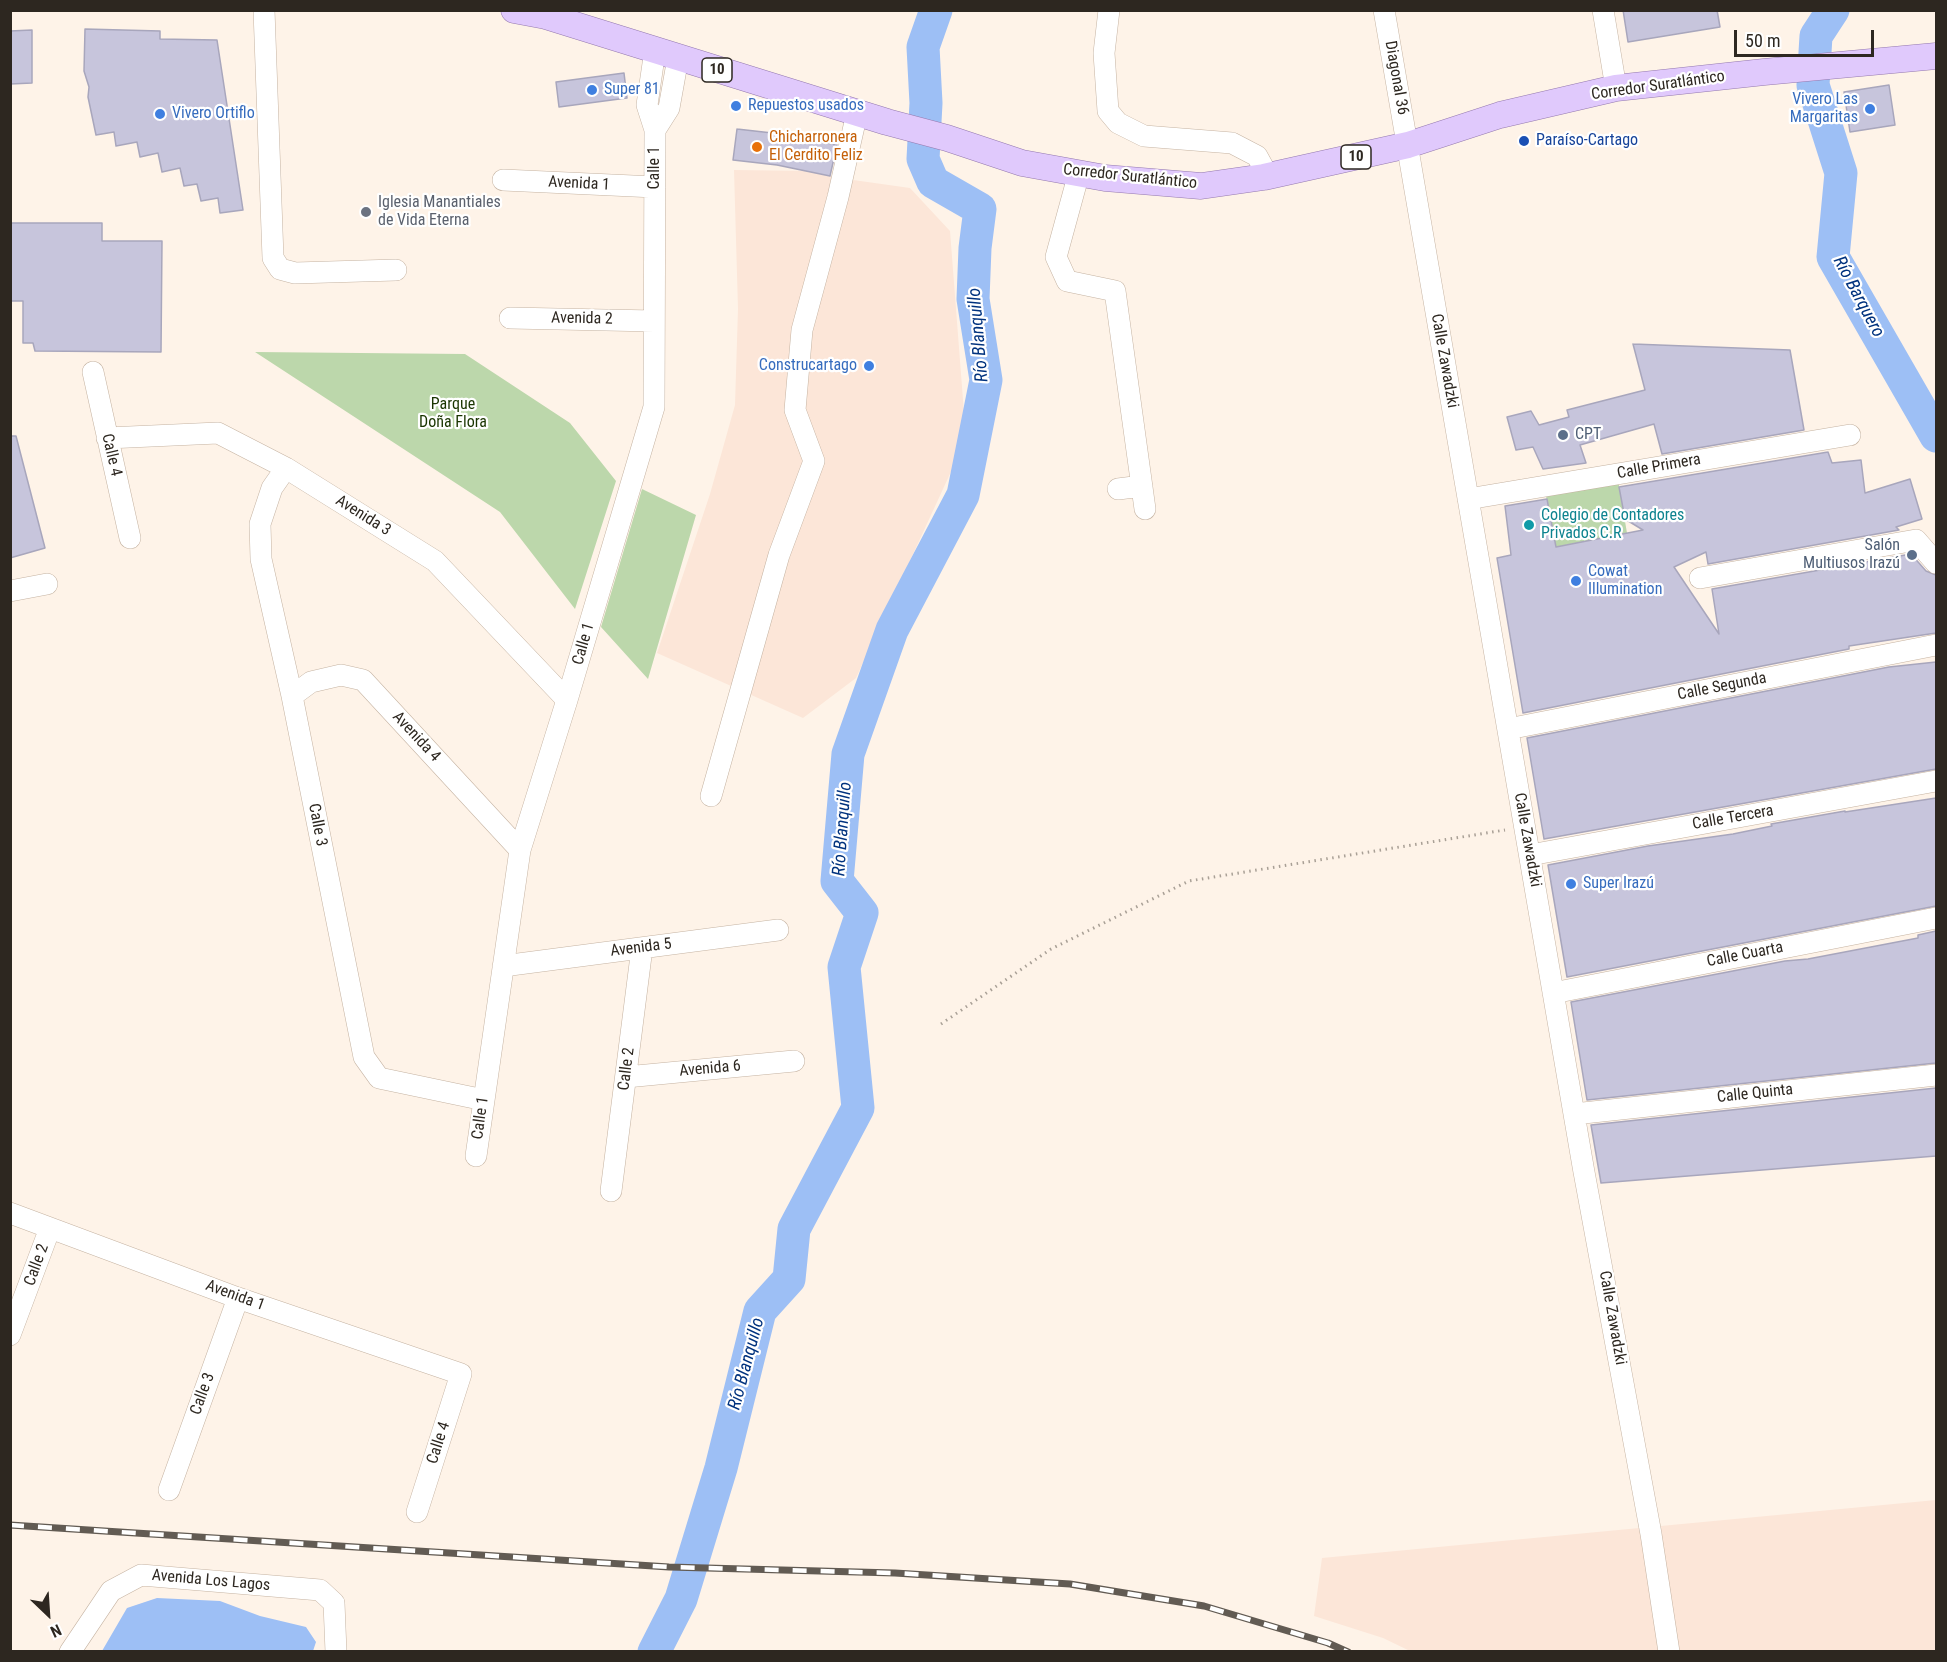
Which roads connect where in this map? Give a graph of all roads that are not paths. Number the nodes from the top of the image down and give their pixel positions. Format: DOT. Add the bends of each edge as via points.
graph roads {
  1 [pos="264,10"];
  2 [pos="514,10"];
  3 [pos="1109,10"];
  4 [pos="1384,10"];
  5 [pos="1603,10"];
  6 [pos="543,13"];
  7 [pos="666,54"];
  8 [pos="1936,57"];
  9 [pos="1616,88"];
  10 [pos="857,113"];
  11 [pos="1408,145"];
  12 [pos="1079,173"];
  13 [pos="1268,176"];
  14 [pos="503,180"];
  15 [pos="655,187"];
  16 [pos="396,270"];
  17 [pos="510,318"];
  18 [pos="654,321"];
  19 [pos="93,372"];
  20 [pos="1850,435"];
  21 [pos="107,438"];
  22 [pos="286,468"];
  23 [pos="1142,486"];
  24 [pos="1118,489"];
  25 [pos="1468,499"];
  26 [pos="1145,509"];
  27 [pos="130,538"];
  28 [pos="1936,563"];
  29 [pos="1700,578"];
  30 [pos="47,584"];
  31 [pos="10,591"];
  32 [pos="1936,645"];
  33 [pos="292,696"];
  34 [pos="567,700"];
  35 [pos="1508,729"];
  36 [pos="1936,781"];
  37 [pos="711,796"];
  38 [pos="520,850"];
  39 [pos="1530,855"];
  40 [pos="1936,918"];
  41 [pos="778,930"];
  42 [pos="642,948"];
  43 [pos="503,966"];
  44 [pos="1553,993"];
  45 [pos="794,1061"];
  46 [pos="1936,1075"];
  47 [pos="626,1077"];
  48 [pos="484,1100"];
  49 [pos="1574,1114"];
  50 [pos="476,1156"];
  51 [pos="611,1191"];
  52 [pos="10,1213"];
  53 [pos="50,1228"];
  54 [pos="238,1298"];
  55 [pos="10,1335"];
  56 [pos="461,1374"];
  57 [pos="169,1490"];
  58 [pos="417,1512"];
  59 [pos="69,1652"];
  60 [pos="336,1652"];
  61 [pos="1669,1652"];
  1 -- 16 [label="street" via="273,258 280,269 295,273"];
  2 -- 6 [label="main road, Corredor Suratlántico / 10"];
  3 -- 13 [label="street" via="1104,53 1108,111 1118,123 1144,136 1232,143 1257,156"];
  4 -- 11 [label="street, Diagonal 36"];
  5 -- 9 [label="street"];
  6 -- 7 [label="main road, Corredor Suratlántico / 10"];
  7 -- 10 [label="main road, Corredor Suratlántico / 10"];
  7 -- 15 [label="street, Calle 1" via="669,108 655,130"];
  8 -- 9 [label="main road, Corredor Suratlántico / 10"];
  9 -- 11 [label="main road, Corredor Suratlántico / 10" via="1500,115"];
  10 -- 12 [label="main road, Corredor Suratlántico / 10" via="1022,163"];
  10 -- 37 [label="street" via="802,330 795,410 814,461 778,555"];
  11 -- 13 [label="main road, Corredor Suratlántico / 10"];
  11 -- 25 [label="street, Calle Zawadzki"];
  12 -- 13 [label="main road, Corredor Suratlántico / 10" via="1201,186"];
  12 -- 23 [label="street" via="1056,258 1067,281 1115,291"];
  14 -- 15 [label="street, Avenida 1"];
  15 -- 18 [label="street, Calle 1"];
  17 -- 18 [label="street, Avenida 2"];
  18 -- 34 [label="street, Calle 1" via="654,407"];
  19 -- 21 [label="street, Calle 4"];
  20 -- 25 [label="street, Calle Primera"];
  21 -- 22 [label="street, Avenida 3" via="218,433"];
  21 -- 27 [label="street, Calle 4"];
  22 -- 33 [label="street, Calle 3" via="272,488 261,524 261,559"];
  22 -- 34 [label="street, Avenida 3" via="435,561"];
  23 -- 24 [label="street"];
  23 -- 26 [label="street"];
  25 -- 35 [label="street, Calle Zawadzki"];
  28 -- 29 [label="street" via="1916,540"];
  30 -- 31 [label="street"];
  32 -- 35 [label="street, Calle Segunda"];
  33 -- 38 [label="street, Avenida 4" via="311,682 341,675 363,680"];
  33 -- 48 [label="street, Calle 3" via="363,1057 379,1078"];
  34 -- 38 [label="street, Calle 1"];
  35 -- 39 [label="street, Calle Zawadzki"];
  36 -- 39 [label="street, Calle Tercera"];
  38 -- 43 [label="street, Calle 1"];
  39 -- 44 [label="street, Calle Zawadzki"];
  40 -- 44 [label="street, Calle Cuarta"];
  41 -- 42 [label="street, Avenida 5"];
  42 -- 43 [label="street, Avenida 5"];
  42 -- 47 [label="street, Calle 2"];
  43 -- 48 [label="street, Calle 1"];
  44 -- 49 [label="street, Calle Zawadzki"];
  45 -- 47 [label="street, Avenida 6"];
  46 -- 49 [label="street, Calle Quinta"];
  47 -- 51 [label="street, Calle 2"];
  48 -- 50 [label="street, Calle 1"];
  49 -- 61 [label="street, Calle Zawadzki"];
  52 -- 53 [label="street, Avenida 1"];
  53 -- 54 [label="street, Avenida 1"];
  53 -- 55 [label="street, Calle 2"];
  54 -- 56 [label="street, Avenida 1"];
  54 -- 57 [label="street, Calle 3"];
  56 -- 58 [label="street, Calle 4"];
  59 -- 60 [label="street, Avenida Los Lagos" via="111,1591 141,1575 320,1590 334,1603"];
}
